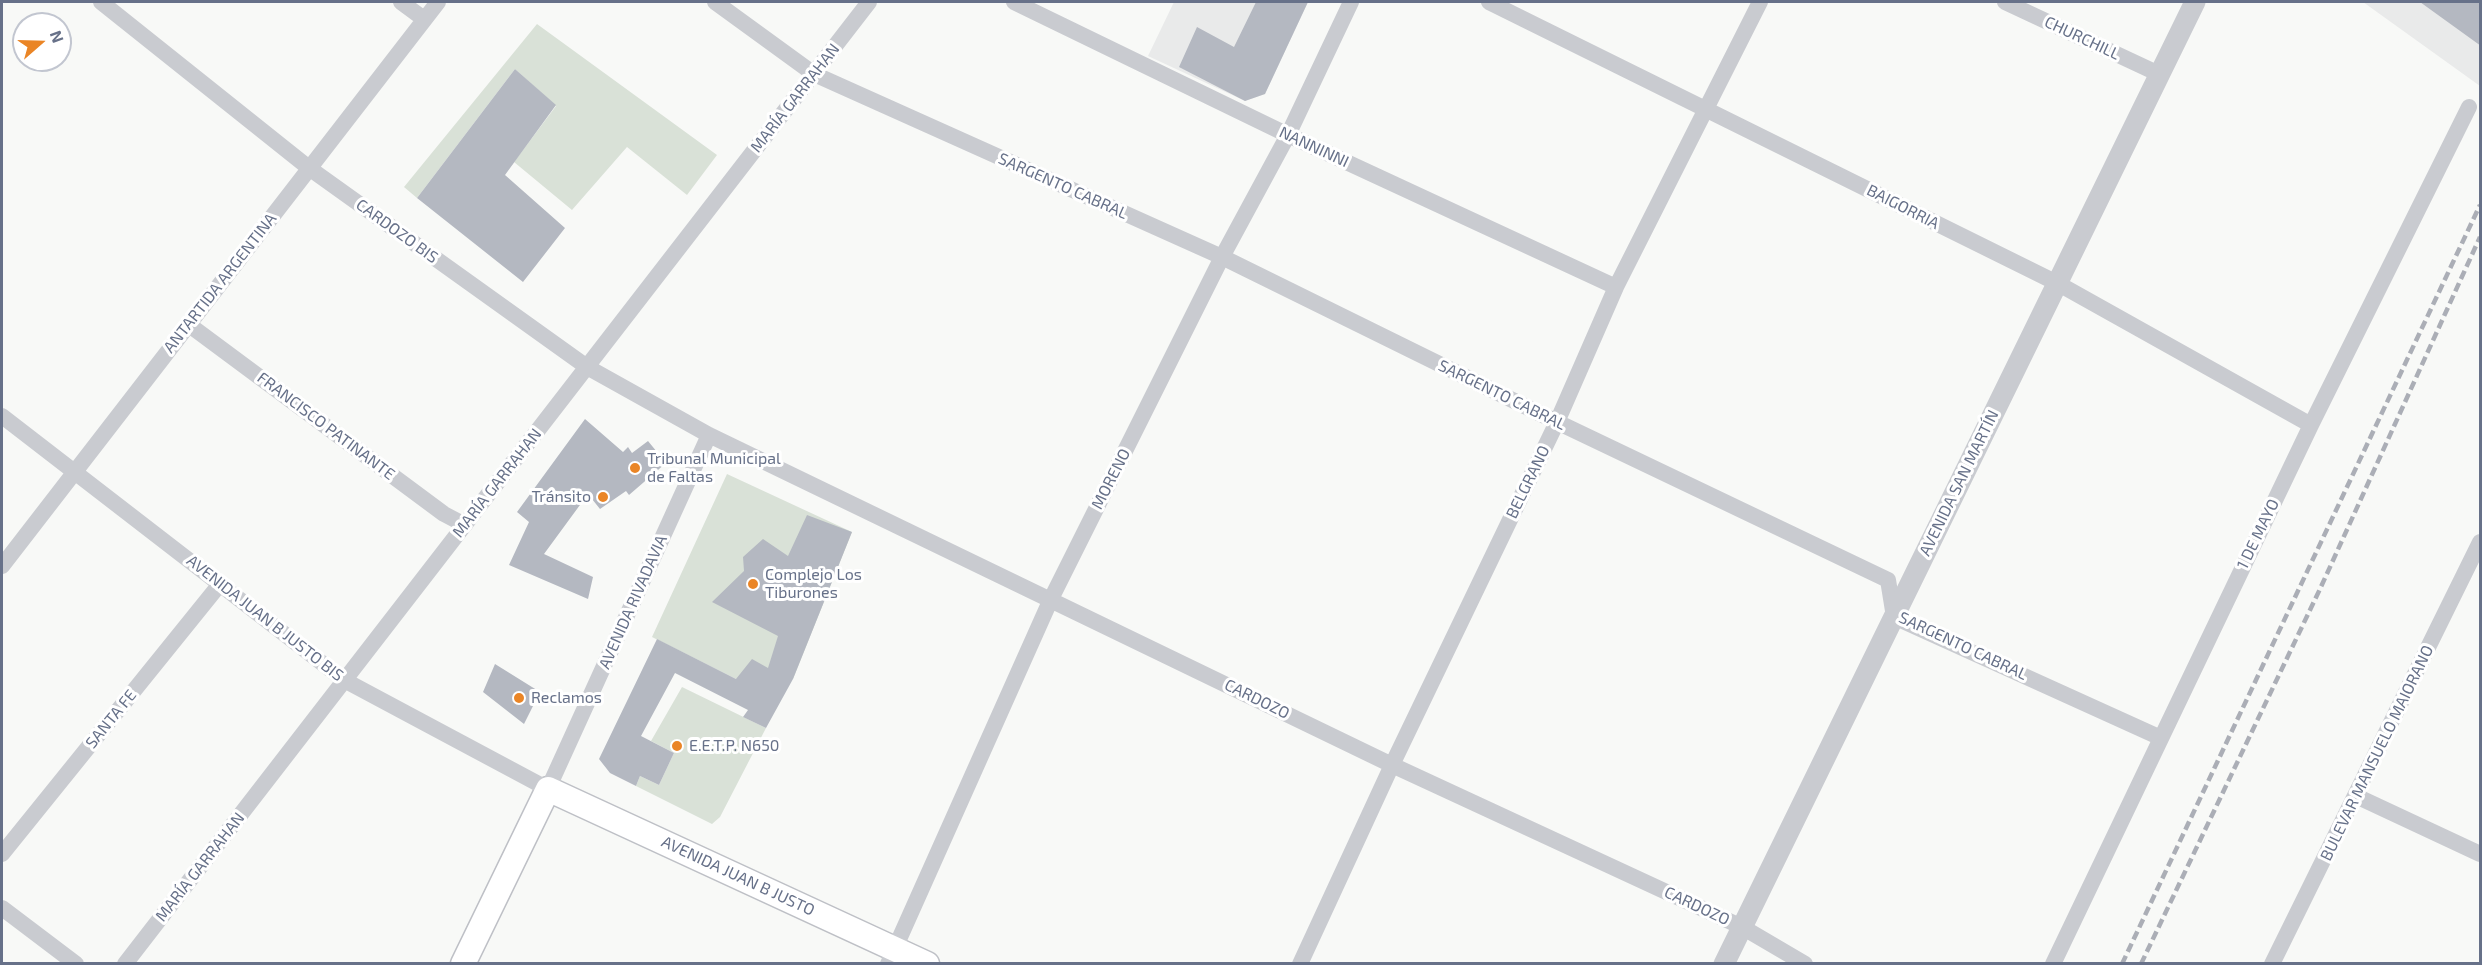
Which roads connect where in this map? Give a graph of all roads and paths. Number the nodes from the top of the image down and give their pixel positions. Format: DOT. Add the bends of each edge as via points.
graph roads {
  1 [pos="101,2"];
  2 [pos="401,2"];
  3 [pos="438,2"];
  4 [pos="715,2"];
  5 [pos="869,2"];
  6 [pos="1014,2"];
  7 [pos="1351,2"];
  8 [pos="1489,2"];
  9 [pos="1760,2"];
  10 [pos="2005,2"];
  11 [pos="2195,2"];
  12 [pos="424,19"];
  13 [pos="814,74"];
  14 [pos="2159,74"];
  15 [pos="2469,107"];
  16 [pos="1706,108"];
  17 [pos="1288,135"];
  18 [pos="309,168"];
  19 [pos="1222,257"];
  20 [pos="2057,284"];
  21 [pos="1616,287"];
  22 [pos="188,324"];
  23 [pos="586,367"];
  24 [pos="2,416"];
  25 [pos="1557,422"];
  26 [pos="2311,425"];
  27 [pos="709,435"];
  28 [pos="74,471"];
  29 [pos="465,525"];
  30 [pos="2481,542"];
  31 [pos="2,566"];
  32 [pos="220,584"];
  33 [pos="1051,599"];
  34 [pos="1894,617"];
  35 [pos="344,680"];
  36 [pos="2161,738"];
  37 [pos="1392,765"];
  38 [pos="548,789"];
  39 [pos="2356,796"];
  40 [pos="2,854"];
  41 [pos="2481,854"];
  42 [pos="2,908"];
  43 [pos="1742,927"];
  44 [pos="892,956"];
  45 [pos="76,963"];
  46 [pos="125,963"];
  47 [pos="463,963"];
  48 [pos="927,963"];
  49 [pos="1300,963"];
  50 [pos="1724,963"];
  51 [pos="1805,963"];
  52 [pos="2053,963"];
  53 [pos="2272,963"];
  1 -- 18 [label="street, CARDOZO BIS"];
  2 -- 12 [label="street"];
  3 -- 12 [label="street, ANTARTIDA ARGENTINA"];
  4 -- 13 [label="street, SARGENTO CABRAL"];
  5 -- 13 [label="street, MARÍA GARRAHAN"];
  6 -- 17 [label="street, NANNINNI"];
  7 -- 17 [label="street, MORENO"];
  8 -- 16 [label="street, BAIGORRIA"];
  9 -- 16 [label="street, BELGRANO"];
  10 -- 14 [label="street, CHURCHILL"];
  11 -- 14 [label="street, AVENIDA SAN MARTÍN"];
  12 -- 18 [label="street, ANTARTIDA ARGENTINA"];
  13 -- 19 [label="street, SARGENTO CABRAL"];
  13 -- 23 [label="street, MARÍA GARRAHAN"];
  14 -- 20 [label="street, AVENIDA SAN MARTÍN"];
  15 -- 26 [label="street, 1 DE MAYO"];
  16 -- 20 [label="street, BAIGORRIA"];
  16 -- 21 [label="street, BELGRANO"];
  17 -- 19 [label="street, MORENO"];
  17 -- 21 [label="street, NANNINNI"];
  18 -- 22 [label="street, ANTARTIDA ARGENTINA"];
  18 -- 23 [label="street, CARDOZO BIS"];
  19 -- 25 [label="street, SARGENTO CABRAL"];
  19 -- 33 [label="street, MORENO"];
  20 -- 26 [label="street, BAIGORRIA"];
  20 -- 34 [label="street, AVENIDA SAN MARTÍN"];
  21 -- 25 [label="street, BELGRANO"];
  22 -- 28 [label="street, ANTARTIDA ARGENTINA"];
  22 -- 29 [label="street, FRANCISCO PATINANTE" via="444,514"];
  23 -- 27 [label="street, CARDOZO BIS"];
  23 -- 29 [label="street, MARÍA GARRAHAN"];
  24 -- 28 [label="street, AVENIDA JUAN B JUSTO BIS"];
  25 -- 34 [label="street, SARGENTO CABRAL" via="1888,580"];
  25 -- 37 [label="street, BELGRANO"];
  26 -- 36 [label="street, 1 DE MAYO"];
  27 -- 33 [label="street, CARDOZO"];
  27 -- 38 [label="street, AVENIDA RIVADAVIA"];
  28 -- 31 [label="street, ANTARTIDA ARGENTINA"];
  28 -- 32 [label="street, AVENIDA JUAN B JUSTO BIS"];
  29 -- 35 [label="street, MARÍA GARRAHAN"];
  30 -- 39 [label="street, BULEVAR MANSUELO MAIORANO"];
  32 -- 35 [label="street, AVENIDA JUAN B JUSTO BIS"];
  32 -- 40 [label="street, SANTA FE"];
  33 -- 37 [label="street, CARDOZO"];
  33 -- 44 [label="street, MORENO"];
  34 -- 36 [label="street, SARGENTO CABRAL"];
  34 -- 43 [label="street, AVENIDA SAN MARTÍN"];
  35 -- 38 [label="street, AVENIDA JUAN B JUSTO BIS"];
  35 -- 46 [label="street, MARÍA GARRAHAN"];
  36 -- 52 [label="street, 1 DE MAYO"];
  37 -- 43 [label="street, CARDOZO"];
  37 -- 49 [label="street, BELGRANO"];
  38 -- 44 [label="main road, AVENIDA JUAN B JUSTO"];
  38 -- 47 [label="main road, AVENIDA RIVADAVIA"];
  39 -- 41 [label="street"];
  39 -- 53 [label="street, BULEVAR MANSUELO MAIORANO"];
  42 -- 45 [label="street"];
  43 -- 50 [label="street, AVENIDA SAN MARTÍN"];
  43 -- 51 [label="street, CARDOZO"];
  44 -- 48 [label="main road, AVENIDA JUAN B JUSTO"];
}
